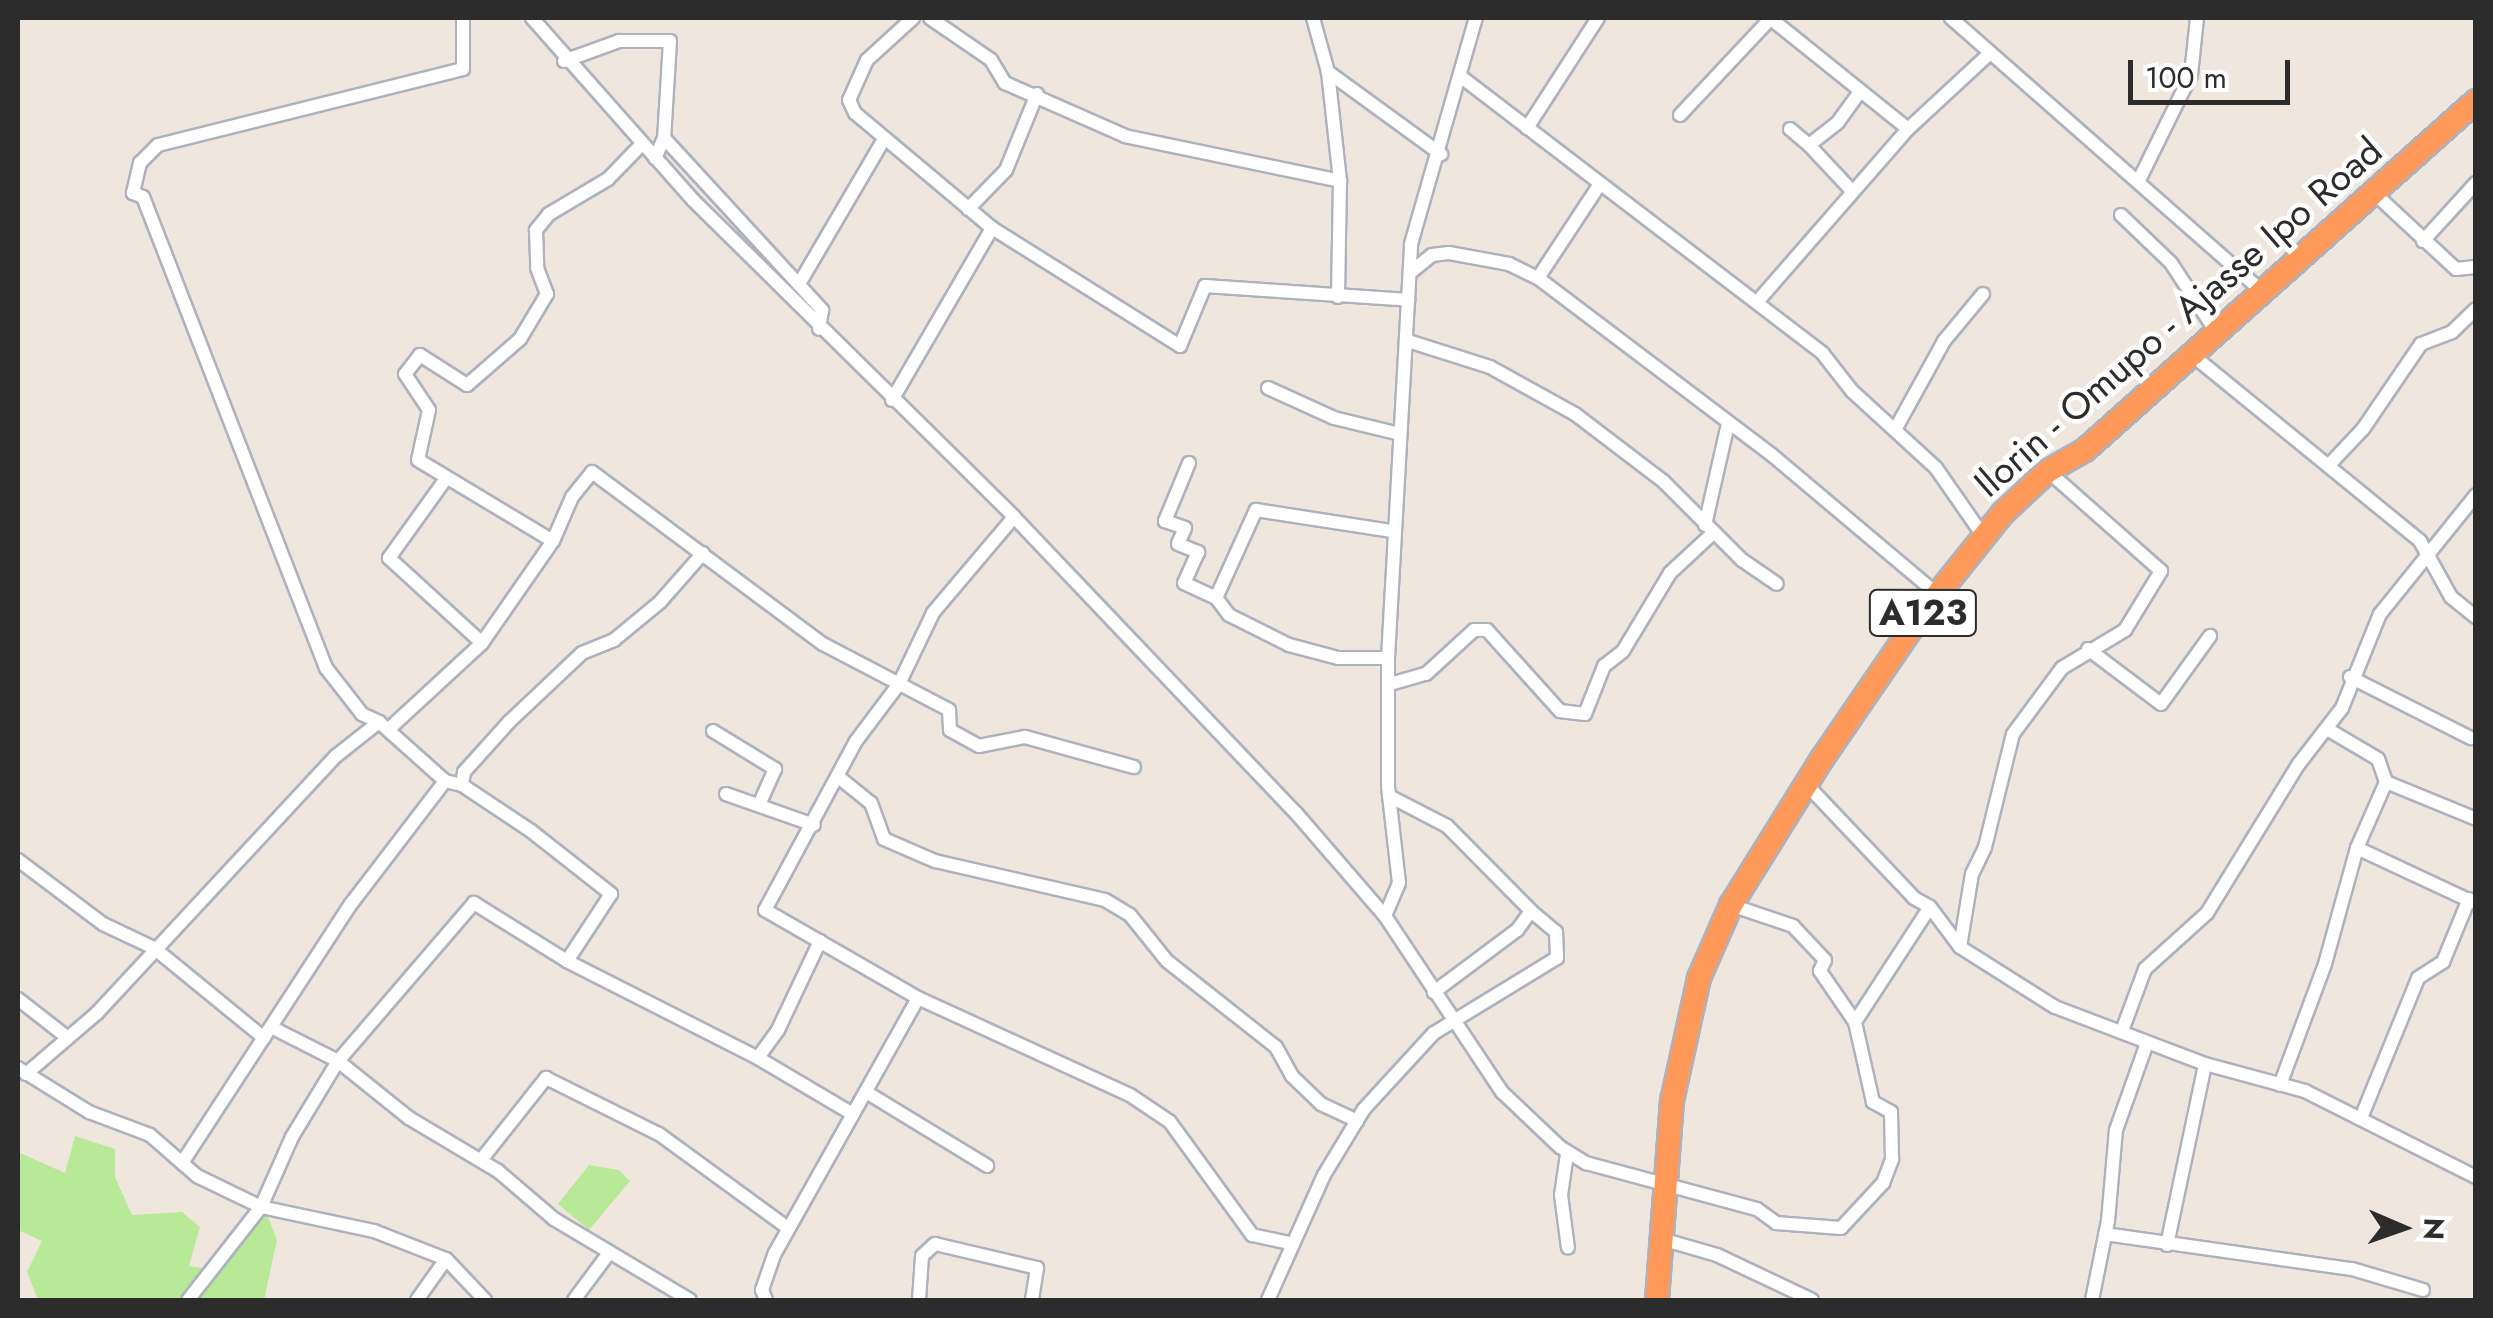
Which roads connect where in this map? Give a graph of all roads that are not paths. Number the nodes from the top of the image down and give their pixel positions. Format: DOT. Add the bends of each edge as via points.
graph roads {
  1 [pos="463,18"];
  2 [pos="532,18"];
  3 [pos="913,18"];
  4 [pos="930,18"];
  5 [pos="1313,18"];
  6 [pos="1476,18"];
  7 [pos="1598,18"];
  8 [pos="1770,18"];
  9 [pos="1951,18"];
  10 [pos="2197,18"];
  11 [pos="1990,54"];
  12 [pos="564,61"];
  13 [pos="1328,72"];
  14 [pos="1460,76"];
  15 [pos="1037,94"];
  16 [pos="1858,94"];
  17 [pos="2476,101"];
  18 [pos="1680,115"];
  19 [pos="1527,128"];
  20 [pos="1790,129"];
  21 [pos="1908,129"];
  22 [pos="664,138"];
  23 [pos="884,139"];
  24 [pos="642,144"];
  25 [pos="1809,145"];
  26 [pos="1441,154"];
  27 [pos="654,158"];
  28 [pos="2140,178"];
  29 [pos="1340,181"];
  30 [pos="1600,184"];
  31 [pos="2476,184"];
  32 [pos="1852,191"];
  33 [pos="2373,192"];
  34 [pos="968,209"];
  35 [pos="2121,216"];
  36 [pos="992,228"];
  37 [pos="2422,241"];
  38 [pos="2476,267"];
  39 [pos="1411,272"];
  40 [pos="1538,278"];
  41 [pos="799,284"];
  42 [pos="2261,290"];
  43 [pos="1984,294"];
  44 [pos="1338,297"];
  45 [pos="1410,300"];
  46 [pos="1757,302"];
  47 [pos="2476,309"];
  48 [pos="819,329"];
  49 [pos="2214,330"];
  50 [pos="1408,341"];
  51 [pos="2189,352"];
  52 [pos="1268,388"];
  53 [pos="892,400"];
  54 [pos="1728,424"];
  55 [pos="1896,428"];
  56 [pos="1400,434"];
  57 [pos="1190,463"];
  58 [pos="2328,466"];
  59 [pos="2048,471"];
  60 [pos="446,480"];
  61 [pos="2476,495"];
  62 [pos="1014,517"];
  63 [pos="1709,529"];
  64 [pos="1392,532"];
  65 [pos="1984,537"];
  66 [pos="553,542"];
  67 [pos="2430,552"];
  68 [pos="704,553"];
  69 [pos="1777,584"];
  70 [pos="1938,595"];
  71 [pos="1216,598"];
  72 [pos="2476,616"];
  73 [pos="2210,636"];
  74 [pos="482,644"];
  75 [pos="2088,649"];
  76 [pos="1388,658"];
  77 [pos="2350,677"];
  78 [pos="899,684"];
  79 [pos="1390,684"];
  80 [pos="385,725"];
  81 [pos="2329,730"];
  82 [pos="713,731"];
  83 [pos="2472,738"];
  84 [pos="1134,767"];
  85 [pos="841,780"];
  86 [pos="445,782"];
  87 [pos="2386,782"];
  88 [pos="1806,784"];
  89 [pos="462,785"];
  90 [pos="726,794"];
  91 [pos="1389,796"];
  92 [pos="760,802"];
  93 [pos="2476,819"];
  94 [pos="814,825"];
  95 [pos="2358,848"];
  96 [pos="18,860"];
  97 [pos="2472,902"];
  98 [pos="1731,905"];
  99 [pos="1930,906"];
  100 [pos="1531,910"];
  101 [pos="1384,916"];
  102 [pos="820,941"];
  103 [pos="1960,947"];
  104 [pos="154,948"];
  105 [pos="567,960"];
  106 [pos="1434,992"];
  107 [pos="18,998"];
  108 [pos="918,998"];
  109 [pos="1855,1022"];
  110 [pos="1454,1027"];
  111 [pos="268,1032"];
  112 [pos="2122,1032"];
  113 [pos="68,1038"];
  114 [pos="2148,1042"];
  115 [pos="758,1058"];
  116 [pos="338,1060"];
  117 [pos="2205,1064"];
  118 [pos="22,1071"];
  119 [pos="2280,1086"];
  120 [pos="866,1092"];
  121 [pos="851,1114"];
  122 [pos="2360,1118"];
  123 [pos="1357,1121"];
  124 [pos="1568,1154"];
  125 [pos="481,1160"];
  126 [pos="182,1163"];
  127 [pos="986,1166"];
  128 [pos="2474,1173"];
  129 [pos="1667,1188"];
  130 [pos="261,1207"];
  131 [pos="788,1228"];
  132 [pos="2105,1234"];
  133 [pos="1665,1240"];
  134 [pos="1290,1243"];
  135 [pos="2167,1245"];
  136 [pos="1568,1248"];
  137 [pos="608,1253"];
  138 [pos="446,1259"];
  139 [pos="2423,1290"];
  140 [pos="188,1300"];
  141 [pos="417,1300"];
  142 [pos="485,1300"];
  143 [pos="574,1300"];
  144 [pos="690,1300"];
  145 [pos="766,1300"];
  146 [pos="920,1300"];
  147 [pos="1032,1300"];
  148 [pos="1268,1300"];
  149 [pos="1657,1300"];
  150 [pos="1812,1300"];
  151 [pos="2092,1300"];
  1 -- 80 [label="street" via="463,69 158,146 140,163 133,193 143,198 326,668 362,714"];
  2 -- 12 [label="street"];
  3 -- 23 [label="street" via="867,60 849,100"];
  4 -- 15 [label="street" via="991,60 1005,83"];
  5 -- 13 [label="street"];
  6 -- 14 [label="street"];
  7 -- 19 [label="street"];
  8 -- 16 [label="street"];
  8 -- 18 [label="street"];
  9 -- 11 [label="street"];
  10 -- 28 [label="street" via="2191,75"];
  11 -- 21 [label="street"];
  11 -- 28 [label="street"];
  12 -- 22 [label="street" via="619,41 670,42"];
  12 -- 24 [label="street"];
  13 -- 26 [label="street"];
  13 -- 29 [label="street"];
  14 -- 19 [label="street"];
  14 -- 26 [label="street"];
  15 -- 29 [label="street" via="1138,140"];
  15 -- 34 [label="street" via="1006,170"];
  16 -- 21 [label="street"];
  16 -- 25 [label="street"];
  17 -- 33 [label="highway, Ilorin - Omupo - Ajasse Ipo Road / A123"];
  19 -- 30 [label="street"];
  20 -- 25 [label="street"];
  21 -- 32 [label="street"];
  22 -- 27 [label="street"];
  22 -- 41 [label="street"];
  23 -- 34 [label="street"];
  23 -- 41 [label="street"];
  24 -- 27 [label="street"];
  24 -- 60 [label="street" via="608,179 549,214 536,230 537,268 547,294 520,339 467,385 420,356 405,374 428,410 418,460"];
  25 -- 32 [label="street"];
  26 -- 39 [label="street" via="1411,244"];
  27 -- 48 [label="street"];
  28 -- 42 [label="street"];
  29 -- 44 [label="street"];
  30 -- 40 [label="street"];
  30 -- 46 [label="street"];
  31 -- 37 [label="street"];
  32 -- 46 [label="street"];
  33 -- 37 [label="street"];
  33 -- 42 [label="highway, Ilorin - Omupo - Ajasse Ipo Road / A123"];
  34 -- 36 [label="street"];
  35 -- 49 [label="street" via="2171,263"];
  36 -- 44 [label="street" via="1180,346 1206,286"];
  36 -- 53 [label="street"];
  37 -- 38 [label="street" via="2456,269"];
  39 -- 40 [label="street" via="1432,256 1459,254"];
  39 -- 45 [label="street"];
  40 -- 54 [label="street"];
  41 -- 48 [label="street" via="822,310"];
  42 -- 49 [label="highway, Ilorin - Omupo - Ajasse Ipo Road / A123"];
  43 -- 55 [label="street" via="1944,340"];
  44 -- 45 [label="street"];
  45 -- 50 [label="street"];
  46 -- 55 [label="street" via="1823,354 1852,391"];
  47 -- 58 [label="street" via="2452,332 2421,344 2363,429"];
  48 -- 53 [label="street"];
  49 -- 51 [label="highway, Ilorin - Omupo - Ajasse Ipo Road / A123"];
  50 -- 56 [label="street"];
  50 -- 63 [label="street" via="1490,367 1558,402 1664,481"];
  51 -- 58 [label="street"];
  51 -- 59 [label="highway, Ilorin - Omupo - Ajasse Ipo Road / A123" via="2085,450"];
  52 -- 56 [label="street" via="1334,418"];
  53 -- 62 [label="street"];
  54 -- 63 [label="street"];
  54 -- 70 [label="street"];
  55 -- 65 [label="street" via="1953,489"];
  56 -- 64 [label="street"];
  57 -- 71 [label="street" via="1165,521 1185,528 1178,544 1198,552 1184,583"];
  58 -- 67 [label="street"];
  59 -- 65 [label="highway, Ilorin - Omupo - Ajasse Ipo Road / A123"];
  59 -- 75 [label="street" via="2161,570 2124,630"];
  60 -- 66 [label="street"];
  60 -- 74 [label="street" via="389,558"];
  61 -- 67 [label="street"];
  62 -- 78 [label="street" via="934,613"];
  62 -- 101 [label="street"];
  63 -- 69 [label="street"];
  63 -- 79 [label="street" via="1670,574 1623,651 1604,666 1585,714 1560,711 1488,630 1474,630 1426,674"];
  64 -- 71 [label="street" via="1256,510"];
  64 -- 76 [label="street"];
  65 -- 70 [label="highway, Ilorin - Omupo - Ajasse Ipo Road / A123"];
  66 -- 68 [label="street" via="572,497 592,472"];
  66 -- 74 [label="street"];
  67 -- 72 [label="street" via="2451,596"];
  67 -- 77 [label="street" via="2380,614"];
  68 -- 78 [label="street" via="823,644"];
  68 -- 89 [label="street" via="660,602 614,640 582,653 509,722 464,772"];
  70 -- 88 [label="highway, Ilorin - Omupo - Ajasse Ipo Road / A123"];
  71 -- 76 [label="street" via="1229,615 1289,645 1338,658"];
  73 -- 75 [label="street" via="2167,704 2130,687"];
  74 -- 80 [label="street"];
  75 -- 103 [label="street" via="2043,687 2013,734 1972,874"];
  76 -- 79 [label="street"];
  77 -- 81 [label="street"];
  77 -- 83 [label="street"];
  78 -- 84 [label="street" via="949,710 950,730 979,746 1024,737"];
  78 -- 85 [label="street" via="856,741"];
  79 -- 91 [label="street"];
  80 -- 86 [label="street"];
  80 -- 104 [label="street" via="336,756"];
  81 -- 87 [label="street" via="2378,759"];
  81 -- 112 [label="street" via="2298,766 2206,913 2157,964 2145,968"];
  82 -- 92 [label="street" via="775,769"];
  85 -- 94 [label="street"];
  85 -- 123 [label="street" via="872,803 884,839 935,861 1105,900 1130,915 1167,961 1276,1047 1292,1076 1321,1104"];
  86 -- 89 [label="street"];
  86 -- 111 [label="street" via="351,904"];
  87 -- 93 [label="street"];
  87 -- 95 [label="street"];
  88 -- 98 [label="highway, Ilorin - Omupo - Ajasse Ipo Road / A123"];
  88 -- 99 [label="street" via="1914,898"];
  89 -- 105 [label="street" via="611,894"];
  90 -- 92 [label="street"];
  91 -- 100 [label="street" via="1446,826"];
  91 -- 101 [label="street" via="1399,883"];
  92 -- 94 [label="street"];
  94 -- 102 [label="street" via="764,910"];
  95 -- 97 [label="street"];
  95 -- 119 [label="street"];
  96 -- 104 [label="street" via="104,924"];
  97 -- 122 [label="street" via="2443,962 2418,978"];
  98 -- 109 [label="street" via="1793,926 1825,960 1820,972"];
  98 -- 129 [label="highway, Ilorin - Omupo - Ajasse Ipo Road / A123" via="1698,978 1682,1037"];
  99 -- 103 [label="street"];
  99 -- 109 [label="street"];
  100 -- 106 [label="street" via="1517,930"];
  100 -- 110 [label="street" via="1560,939 1557,958"];
  101 -- 106 [label="street"];
  102 -- 108 [label="street"];
  102 -- 115 [label="street"];
  103 -- 112 [label="street" via="2056,1007"];
  104 -- 111 [label="street"];
  104 -- 113 [label="street"];
  105 -- 115 [label="street"];
  105 -- 116 [label="street" via="478,901"];
  106 -- 110 [label="street"];
  107 -- 113 [label="street"];
  108 -- 120 [label="street"];
  108 -- 134 [label="street" via="1130,1095 1170,1122 1252,1235"];
  109 -- 129 [label="street" via="1868,1090 1873,1102 1891,1112 1893,1140 1883,1183 1859,1215 1823,1230 1776,1223 1757,1209"];
  110 -- 123 [label="street" via="1418,1047"];
  110 -- 124 [label="street" via="1502,1092"];
  111 -- 116 [label="street"];
  111 -- 126 [label="street"];
  112 -- 114 [label="street"];
  113 -- 118 [label="street"];
  114 -- 117 [label="street"];
  114 -- 132 [label="street" via="2116,1130"];
  115 -- 121 [label="street"];
  116 -- 125 [label="street" via="409,1118"];
  116 -- 130 [label="street" via="292,1137"];
  117 -- 119 [label="street"];
  117 -- 135 [label="street"];
  118 -- 126 [label="street" via="90,1112 150,1135"];
  119 -- 122 [label="street"];
  120 -- 121 [label="street"];
  120 -- 127 [label="street"];
  121 -- 131 [label="street"];
  122 -- 128 [label="street"];
  123 -- 134 [label="street"];
  124 -- 129 [label="street"];
  124 -- 136 [label="street" via="1560,1195"];
  125 -- 131 [label="street" via="546,1078 659,1134"];
  125 -- 137 [label="street"];
  126 -- 130 [label="street"];
  129 -- 133 [label="highway, Ilorin - Omupo - Ajasse Ipo Road / A123"];
  130 -- 138 [label="street" via="374,1231"];
  130 -- 140 [label="street"];
  131 -- 145 [label="street" via="762,1290"];
  132 -- 135 [label="street"];
  132 -- 151 [label="street"];
  133 -- 149 [label="highway, Ilorin - Omupo - Ajasse Ipo Road / A123"];
  133 -- 150 [label="street"];
  134 -- 148 [label="street"];
  135 -- 139 [label="street" via="2352,1269"];
  137 -- 143 [label="street"];
  137 -- 144 [label="street"];
  138 -- 141 [label="street"];
  138 -- 142 [label="street"];
  146 -- 147 [label="street" via="922,1256 935,1244 1037,1268"];
}
